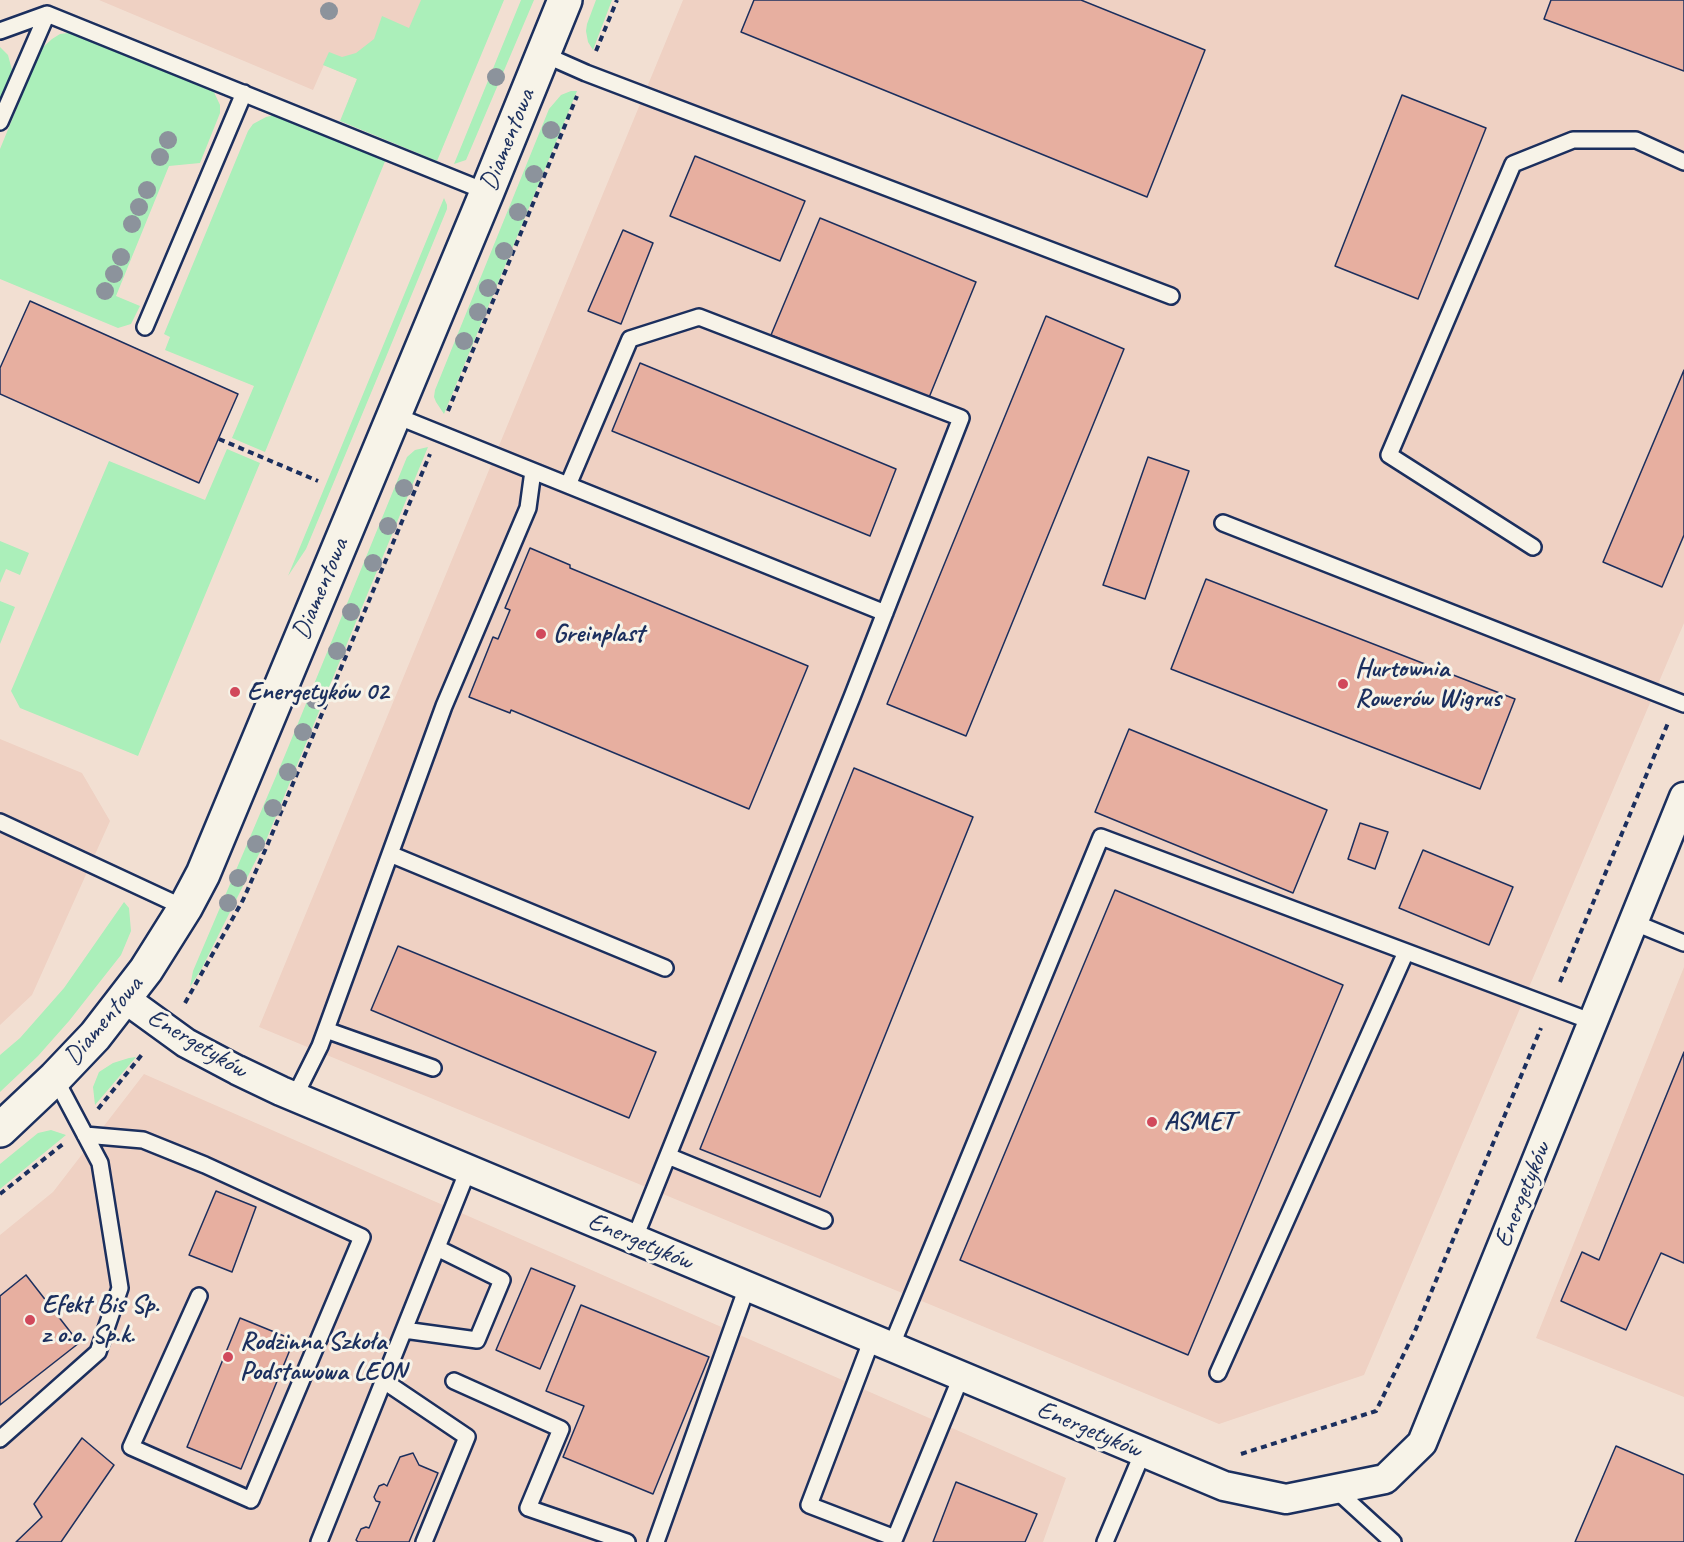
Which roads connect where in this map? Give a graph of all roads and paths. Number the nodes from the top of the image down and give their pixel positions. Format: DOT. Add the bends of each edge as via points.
graph roads {
  1 [pos="565,0"];
  2 [pos="46,14"];
  3 [pos="0,32"];
  4 [pos="543,54"];
  5 [pos="244,93"];
  6 [pos="0,122"];
  7 [pos="1684,162"];
  8 [pos="487,192"];
  9 [pos="1171,296"];
  10 [pos="145,327"];
  11 [pos="394,415"];
  12 [pos="219,439"];
  13 [pos="533,471"];
  14 [pos="318,481"];
  15 [pos="568,485"];
  16 [pos="1223,523"];
  17 [pos="1533,547"];
  18 [pos="885,613"];
  19 [pos="1680,703"];
  20 [pos="1684,798"];
  21 [pos="0,822"];
  22 [pos="1677,835"];
  23 [pos="390,854"];
  24 [pos="185,908"];
  25 [pos="1634,922"];
  26 [pos="1684,943"];
  27 [pos="1406,952"];
  28 [pos="665,968"];
  29 [pos="124,998"];
  30 [pos="1550,1006"];
  31 [pos="1593,1022"];
  32 [pos="326,1030"];
  33 [pos="433,1068"];
  34 [pos="55,1078"];
  35 [pos="295,1096"];
  36 [pos="0,1130"];
  37 [pos="85,1135"];
  38 [pos="668,1156"];
  39 [pos="468,1170"];
  40 [pos="825,1220"];
  41 [pos="634,1240"];
  42 [pos="438,1248"];
  43 [pos="747,1287"];
  44 [pos="200,1296"];
  45 [pos="404,1330"];
  46 [pos="882,1343"];
  47 [pos="1218,1373"];
  48 [pos="961,1377"];
  49 [pos="384,1381"];
  50 [pos="454,1381"];
  51 [pos="0,1439"];
  52 [pos="1143,1452"];
  53 [pos="1241,1454"];
  54 [pos="1335,1489"];
  55 [pos="319,1542"];
  56 [pos="424,1542"];
  57 [pos="627,1542"];
  58 [pos="656,1542"];
  59 [pos="1105,1542"];
  60 [pos="1393,1542"];
  1 -- 4 [label="street, Diamentowa"];
  2 -- 3 [label="lane"];
  2 -- 5 [label="lane"];
  2 -- 6 [label="lane"];
  4 -- 8 [label="street, Diamentowa"];
  4 -- 9 [label="lane"];
  5 -- 8 [label="lane"];
  5 -- 10 [label="lane"];
  7 -- 17 [label="lane" via="1636,140 1573,140 1513,164 1389,454"];
  8 -- 11 [label="street, Diamentowa"];
  11 -- 13 [label="lane"];
  11 -- 24 [label="street, Diamentowa" via="235,799"];
  12 -- 14 [label="path"];
  13 -- 15 [label="lane"];
  13 -- 23 [label="lane" via="528,508 444,706"];
  15 -- 18 [label="lane"];
  15 -- 18 [label="lane" via="630,339 699,317 961,418"];
  16 -- 19 [label="lane"];
  18 -- 38 [label="lane"];
  19 -- 30 [label="path"];
  20 -- 22 [label="street, Energetyków"];
  21 -- 24 [label="lane"];
  22 -- 25 [label="street, Energetyków"];
  23 -- 28 [label="lane"];
  23 -- 32 [label="lane"];
  24 -- 29 [label="street, Diamentowa"];
  25 -- 26 [label="lane"];
  25 -- 31 [label="street, Energetyków"];
  27 -- 30 [label="lane"];
  27 -- 46 [label="lane" via="1101,837"];
  27 -- 47 [label="lane"];
  29 -- 34 [label="street, Diamentowa"];
  29 -- 35 [label="street, Energetyków" via="186,1043"];
  30 -- 31 [label="lane"];
  30 -- 53 [label="path" via="1415,1331 1376,1411"];
  31 -- 54 [label="street, Energetyków" via="1422,1443 1385,1479"];
  32 -- 33 [label="lane"];
  32 -- 35 [label="lane"];
  34 -- 36 [label="street, Diamentowa"];
  34 -- 37 [label="lane"];
  35 -- 39 [label="street, Energetyków"];
  37 -- 44 [label="lane" via="144,1140 362,1237 251,1500 131,1447"];
  37 -- 51 [label="lane" via="100,1163 120,1288 98,1352"];
  38 -- 40 [label="lane"];
  38 -- 41 [label="lane"];
  39 -- 41 [label="street, Energetyków"];
  39 -- 42 [label="lane"];
  41 -- 43 [label="street, Energetyków"];
  42 -- 45 [label="lane"];
  42 -- 45 [label="lane" via="502,1280 498,1290 477,1340"];
  43 -- 46 [label="street, Energetyków"];
  43 -- 58 [label="lane"];
  45 -- 49 [label="lane"];
  46 -- 48 [label="street, Energetyków"];
  46 -- 48 [label="lane" via="809,1505 895,1538"];
  48 -- 52 [label="street, Energetyków"];
  49 -- 55 [label="lane"];
  49 -- 56 [label="lane" via="467,1437"];
  50 -- 57 [label="lane" via="561,1429 528,1508"];
  52 -- 54 [label="street, Energetyków" via="1224,1486 1286,1499"];
  52 -- 59 [label="lane"];
  54 -- 60 [label="lane"];
}
